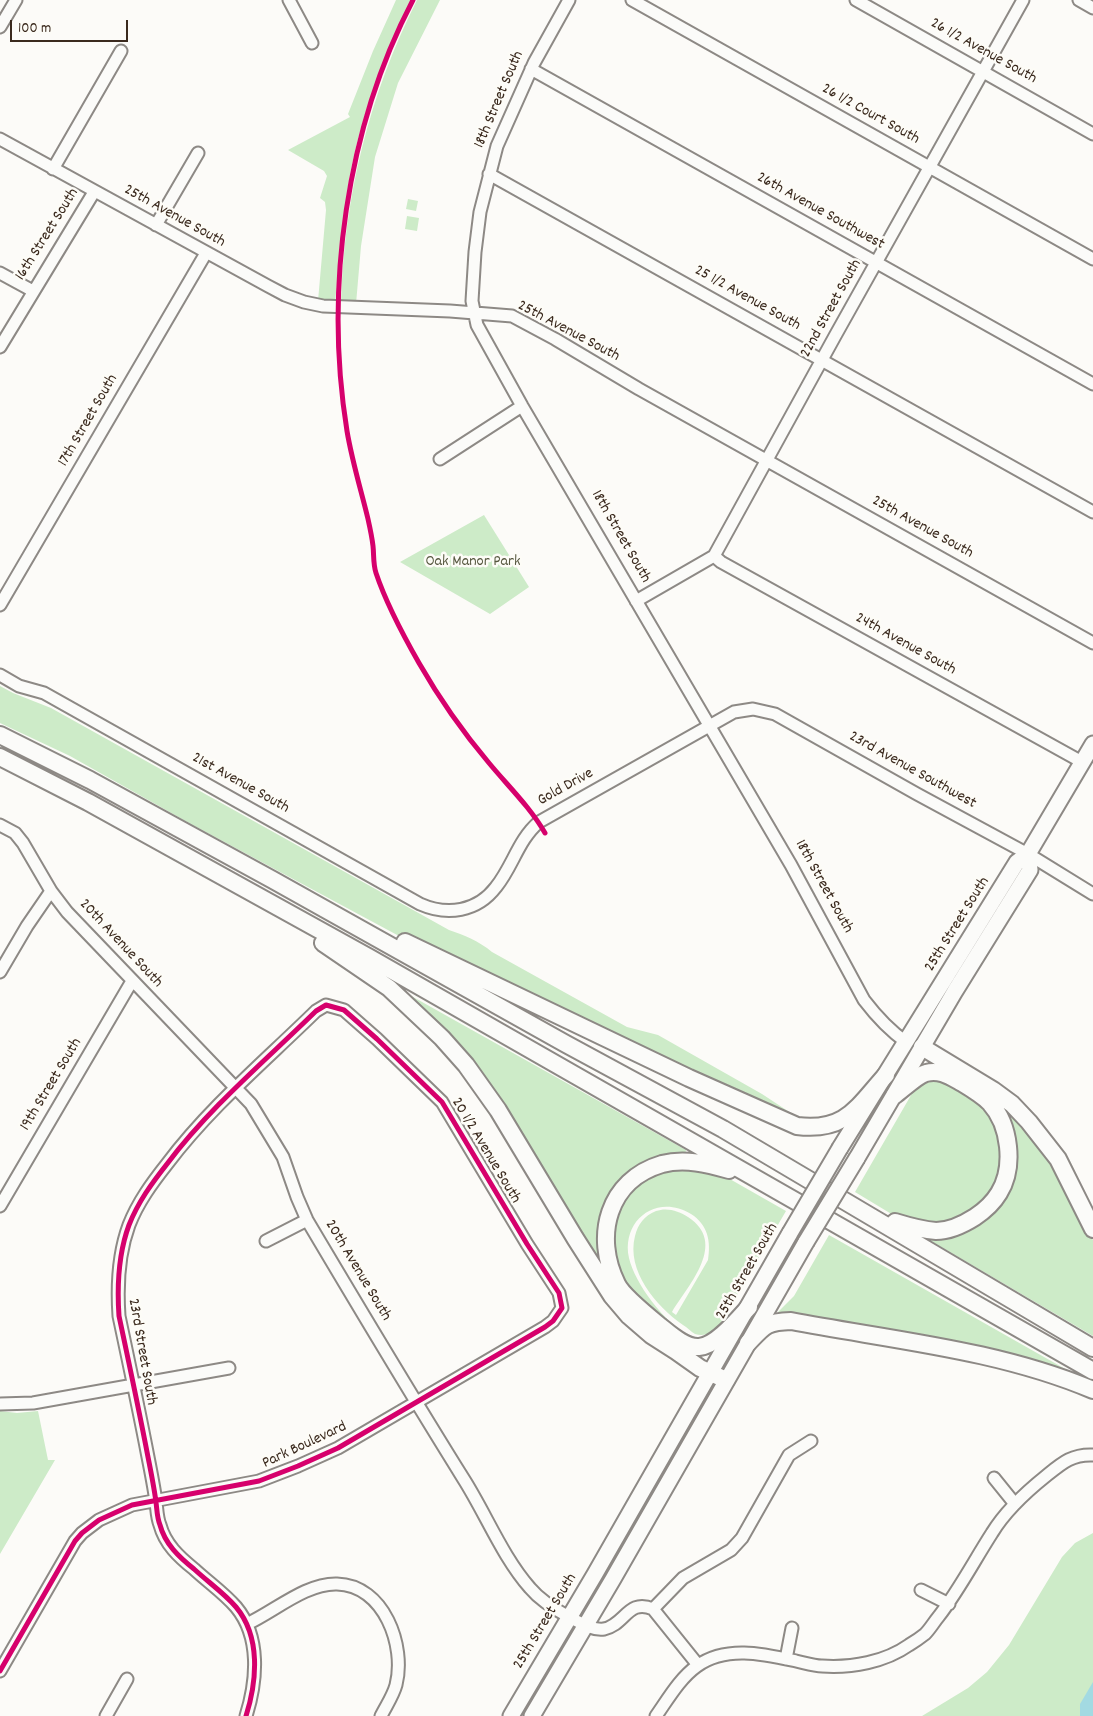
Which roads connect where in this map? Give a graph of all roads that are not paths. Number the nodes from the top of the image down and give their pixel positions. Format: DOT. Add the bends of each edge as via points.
graph roads {
  1 [pos="16,0"];
  2 [pos="289,0"];
  3 [pos="570,0"];
  4 [pos="632,0"];
  5 [pos="856,0"];
  6 [pos="1023,0"];
  7 [pos="1078,0"];
  8 [pos="1093,8"];
  9 [pos="0,27"];
  10 [pos="312,43"];
  11 [pos="121,51"];
  12 [pos="531,69"];
  13 [pos="984,71"];
  14 [pos="1093,134"];
  15 [pos="0,139"];
  16 [pos="198,153"];
  17 [pos="930,167"];
  18 [pos="53,169"];
  19 [pos="489,174"];
  20 [pos="94,192"];
  21 [pos="156,225"];
  22 [pos="206,253"];
  23 [pos="1093,259"];
  24 [pos="877,262"];
  25 [pos="0,273"];
  26 [pos="33,291"];
  27 [pos="475,312"];
  28 [pos="0,347"];
  29 [pos="822,359"];
  30 [pos="1093,384"];
  31 [pos="522,406"];
  32 [pos="440,459"];
  33 [pos="767,460"];
  34 [pos="1093,512"];
  35 [pos="714,556"];
  36 [pos="636,601"];
  37 [pos="0,604"];
  38 [pos="1093,643"];
  39 [pos="0,674"];
  40 [pos="709,725"];
  41 [pos="0,735"];
  42 [pos="1093,744"];
  43 [pos="0,757"];
  44 [pos="1082,762"];
  45 [pos="0,825"];
  46 [pos="1028,854"];
  47 [pos="273,880"];
  48 [pos="235,883"];
  49 [pos="51,891"];
  50 [pos="1093,894"];
  51 [pos="467,908"];
  52 [pos="0,972"];
  53 [pos="132,980"];
  54 [pos="377,1039"];
  55 [pos="906,1042"];
  56 [pos="922,1048"];
  57 [pos="886,1075"];
  58 [pos="236,1088"];
  59 [pos="895,1095"];
  60 [pos="749,1174"];
  61 [pos="0,1206"];
  62 [pos="856,1207"];
  63 [pos="307,1220"];
  64 [pos="1093,1229"];
  65 [pos="266,1240"];
  66 [pos="540,1264"];
  67 [pos="749,1307"];
  68 [pos="748,1343"];
  69 [pos="1093,1348"];
  70 [pos="229,1368"];
  71 [pos="1093,1371"];
  72 [pos="710,1373"];
  73 [pos="726,1380"];
  74 [pos="134,1385"];
  75 [pos="1093,1390"];
  76 [pos="417,1402"];
  77 [pos="0,1404"];
  78 [pos="811,1441"];
  79 [pos="1093,1455"];
  80 [pos="994,1478"];
  81 [pos="156,1501"];
  82 [pos="1015,1504"];
  83 [pos="921,1590"];
  84 [pos="948,1604"];
  85 [pos="653,1609"];
  86 [pos="569,1617"];
  87 [pos="247,1624"];
  88 [pos="586,1625"];
  89 [pos="792,1628"];
  90 [pos="786,1659"];
  91 [pos="698,1665"];
  92 [pos="0,1671"];
  93 [pos="127,1679"];
  94 [pos="106,1716"];
  95 [pos="246,1716"];
  96 [pos="381,1716"];
  97 [pos="510,1716"];
  98 [pos="532,1716"];
  99 [pos="656,1716"];
  1 -- 9 [label="street"];
  2 -- 10 [label="street"];
  3 -- 12 [label="street, 18th Street South"];
  4 -- 17 [label="street, 26 1/2 Court South"];
  5 -- 13 [label="street, 26 1/2 Avenue South"];
  6 -- 13 [label="street, 22nd Street South"];
  7 -- 8 [label="street"];
  11 -- 18 [label="street"];
  12 -- 19 [label="street, 18th Street South" via="497,146"];
  12 -- 24 [label="street, 26th Avenue Southwest"];
  13 -- 14 [label="street, 26 1/2 Avenue South"];
  13 -- 17 [label="street, 22nd Street South"];
  15 -- 18 [label="street, 25th Avenue South"];
  16 -- 21 [label="street"];
  17 -- 23 [label="street, 26 1/2 Court South"];
  17 -- 24 [label="street, 22nd Street South"];
  18 -- 20 [label="street, 25th Avenue South"];
  19 -- 27 [label="street, 18th Street South" via="475,252 472,301"];
  19 -- 29 [label="street, 25 1/2 Avenue South"];
  20 -- 21 [label="street, 25th Avenue South"];
  20 -- 26 [label="street, 16th Street South"];
  21 -- 22 [label="street, 25th Avenue South"];
  22 -- 27 [label="street, 25th Avenue South" via="285,295 313,304"];
  22 -- 37 [label="street, 17th Street South"];
  24 -- 29 [label="street, 22nd Street South"];
  24 -- 30 [label="street, 26th Avenue Southwest"];
  25 -- 26 [label="street"];
  26 -- 28 [label="street, 16th Street South"];
  27 -- 31 [label="street, 18th Street South" via="477,326"];
  27 -- 33 [label="street, 25th Avenue South" via="512,316"];
  29 -- 33 [label="street, 22nd Street South"];
  29 -- 34 [label="street, 25 1/2 Avenue South"];
  31 -- 32 [label="street"];
  31 -- 36 [label="street, 18th Street South"];
  33 -- 35 [label="street, 22nd Street South"];
  33 -- 38 [label="street, 25th Avenue South"];
  35 -- 36 [label="street"];
  35 -- 44 [label="street, 24th Avenue South"];
  36 -- 40 [label="street, 18th Street South"];
  39 -- 51 [label="street, 21st Avenue South" via="19,686 44,693 420,904 440,911"];
  40 -- 46 [label="street, 23rd Avenue Southwest" via="734,712 753,708 775,714"];
  40 -- 51 [label="street, Gold Drive" via="538,822 522,840 496,886 484,899"];
  40 -- 55 [label="street, 18th Street South" via="791,865 864,1000 877,1018"];
  41 -- 47 [label="highway"];
  42 -- 44 [label="main road, 25th Street South"];
  43 -- 48 [label="highway"];
  44 -- 46 [label="main road, 25th Street South"];
  45 -- 49 [label="street, 20th Avenue South" via="15,833 24,843"];
  46 -- 50 [label="street, 23rd Avenue Southwest"];
  46 -- 55 [label="main road, 25th Street South" via="1017,862"];
  46 -- 56 [label="main road, 25th Street South" via="1030,870"];
  47 -- 57 [label="highway" via="797,1126 814,1128 843,1120"];
  47 -- 62 [label="highway" via="723,1129"];
  48 -- 60 [label="highway"];
  48 -- 72 [label="highway" via="389,988 442,1038 498,1110 612,1296 651,1335"];
  49 -- 52 [label="street"];
  49 -- 53 [label="street, 20th Avenue South"];
  53 -- 58 [label="street, 20th Avenue South"];
  53 -- 61 [label="street, 19th Street South"];
  54 -- 58 [label="street, 23rd Street South" via="344,1010 326,1005"];
  54 -- 66 [label="street, 20 1/2 Avenue South" via="442,1102"];
  55 -- 56 [label="main road, 18th Street South"];
  55 -- 57 [label="main road, 25th Street South"];
  56 -- 59 [label="main road, 25th Street South"];
  56 -- 64 [label="highway" via="1012,1104 1058,1159"];
  57 -- 67 [label="main road, 25th Street South, bridge"];
  58 -- 63 [label="street, 20th Avenue South" via="250,1104 283,1157"];
  58 -- 74 [label="street, 23rd Street South" via="183,1143 146,1190 129,1226 118,1294 119,1316"];
  59 -- 62 [label="highway" via="926,1073 941,1072 976,1091 990,1104 999,1117 1009,1152 1000,1193 984,1211 963,1224 938,1231 913,1228"];
  59 -- 68 [label="main road, 25th Street South, bridge"];
  60 -- 67 [label="highway" via="694,1161 663,1164 638,1175 622,1189 610,1209 605,1234 606,1257 617,1286 649,1317 687,1344 707,1345"];
  60 -- 71 [label="highway"];
  62 -- 69 [label="highway"];
  63 -- 65 [label="street"];
  63 -- 76 [label="street, 20th Avenue South"];
  66 -- 76 [label="street, Park Boulevard" via="561,1300 562,1308 553,1321"];
  67 -- 72 [label="main road, 25th Street South"];
  68 -- 73 [label="main road, 25th Street South"];
  68 -- 75 [label="highway" via="765,1325 791,1321 931,1345 1035,1368"];
  70 -- 74 [label="street"];
  72 -- 73 [label="highway"];
  72 -- 86 [label="main road, 25th Street South"];
  73 -- 88 [label="main road, 25th Street South"];
  74 -- 77 [label="street" via="33,1403"];
  74 -- 81 [label="street, 23rd Street South"];
  76 -- 81 [label="street, Park Boulevard" via="338,1448 259,1481"];
  76 -- 86 [label="street, 20th Avenue South" via="511,1562 531,1589"];
  78 -- 85 [label="street" via="789,1455 742,1538 731,1550 683,1578"];
  79 -- 82 [label="street" via="1068,1459"];
  80 -- 82 [label="street"];
  81 -- 87 [label="street, 23rd Street South" via="159,1524 177,1555 220,1591"];
  81 -- 92 [label="street, Park Boulevard" via="115,1512 82,1533"];
  82 -- 84 [label="street" via="992,1532"];
  83 -- 84 [label="street"];
  84 -- 90 [label="street" via="925,1634 888,1658 855,1665 821,1666"];
  85 -- 88 [label="street, 20th Avenue South" via="636,1606 605,1629"];
  85 -- 91 [label="street"];
  86 -- 88 [label="street, 20th Avenue South"];
  86 -- 97 [label="main road, 25th Street South"];
  87 -- 95 [label="street, 23rd Street South" via="254,1652 255,1678"];
  87 -- 96 [label="street" via="312,1588 336,1584 354,1587 370,1595 388,1620 397,1651 396,1685"];
  88 -- 98 [label="main road, 25th Street South"];
  89 -- 90 [label="street"];
  90 -- 91 [label="street" via="744,1653 721,1656"];
  91 -- 99 [label="street" via="684,1677"];
  93 -- 94 [label="street"];
}
